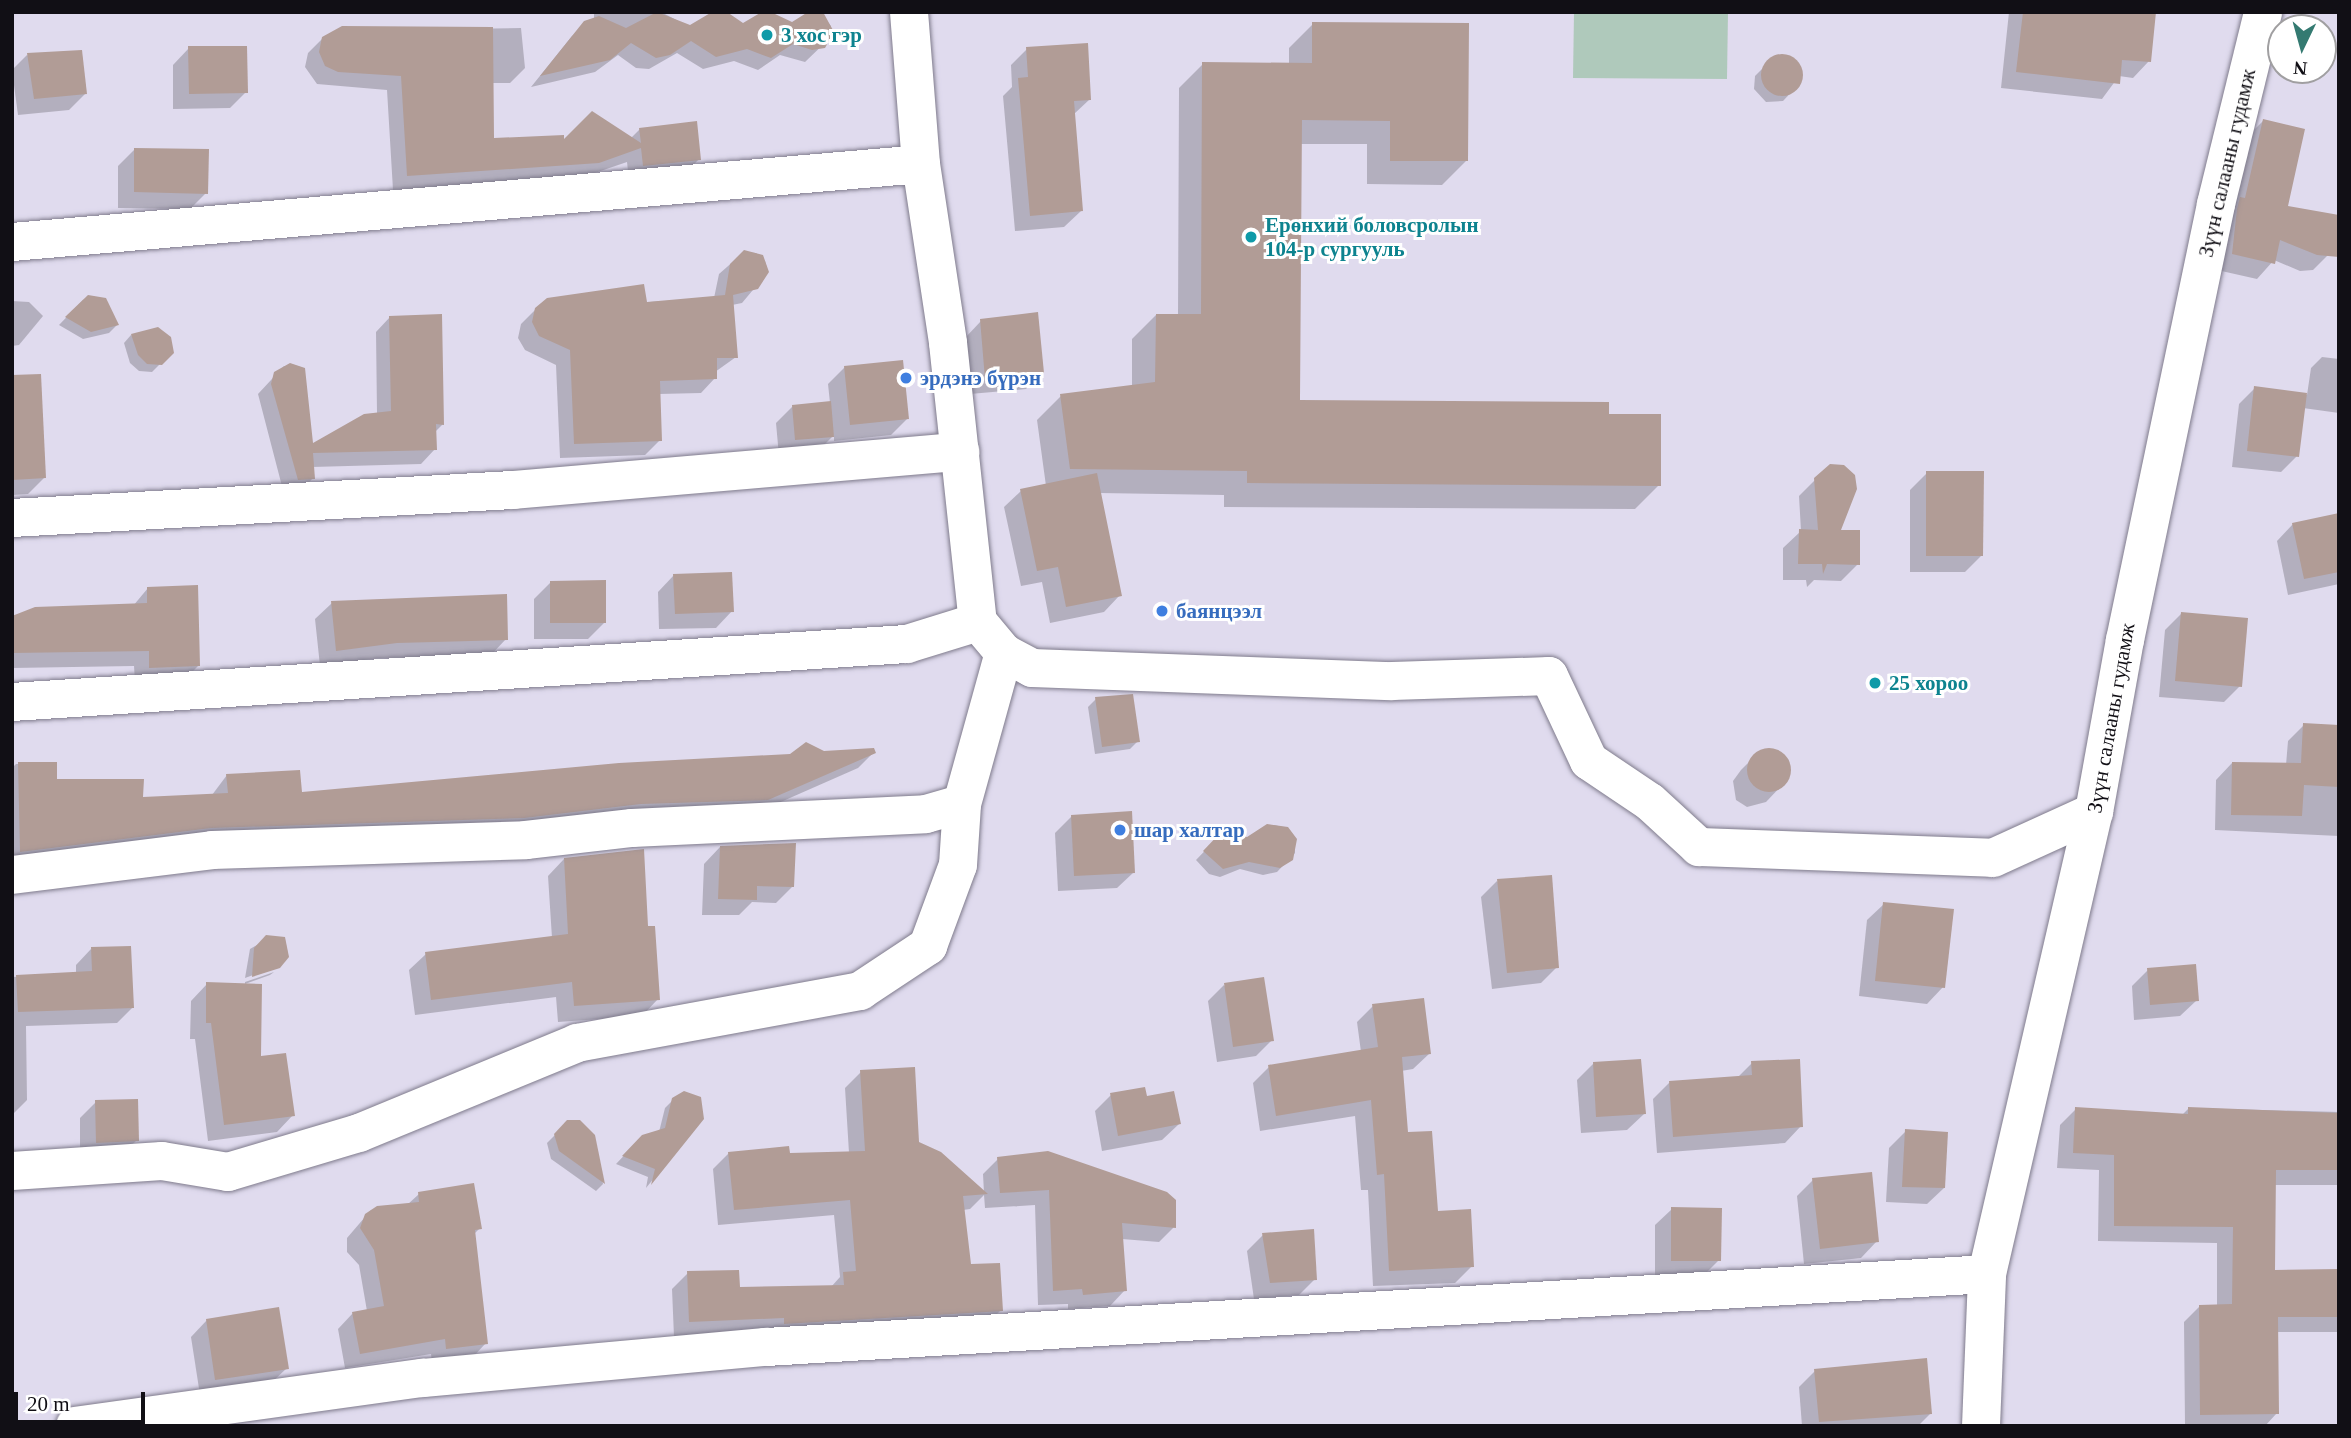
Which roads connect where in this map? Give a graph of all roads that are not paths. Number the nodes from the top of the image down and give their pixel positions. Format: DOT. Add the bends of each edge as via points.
graph roads {
  1 [pos="909,12"];
  2 [pos="2263,12"];
  3 [pos="921,163"];
  4 [pos="12,242"];
  5 [pos="960,452"];
  6 [pos="12,517"];
  7 [pos="978,622"];
  8 [pos="1004,653"];
  9 [pos="12,702"];
  10 [pos="962,804"];
  11 [pos="2094,812"];
  12 [pos="12,875"];
  13 [pos="12,1171"];
  14 [pos="1987,1274"];
  15 [pos="75,1426"];
  16 [pos="1981,1426"];
  1 -- 3 [label="street"];
  2 -- 11 [label="street, Зүүн салааны гудамж" via="2213,218"];
  3 -- 4 [label="street"];
  3 -- 5 [label="street"];
  5 -- 6 [label="street" via="513,490"];
  5 -- 7 [label="street"];
  7 -- 8 [label="street"];
  7 -- 9 [label="street" via="907,644"];
  8 -- 10 [label="street"];
  8 -- 11 [label="street" via="1032,668 1392,681 1549,676 1590,761 1650,802 1699,847 1993,858"];
  10 -- 12 [label="street" via="926,814 632,828 526,840 212,850"];
  10 -- 13 [label="street" via="958,865 928,946 860,991 576,1043 359,1133 228,1172 162,1161"];
  11 -- 14 [label="street, Зүүн салааны гудамж"];
  14 -- 15 [label="street" via="766,1347 423,1378"];
  14 -- 16 [label="street, Зүүн салааны гудамж"];
}
